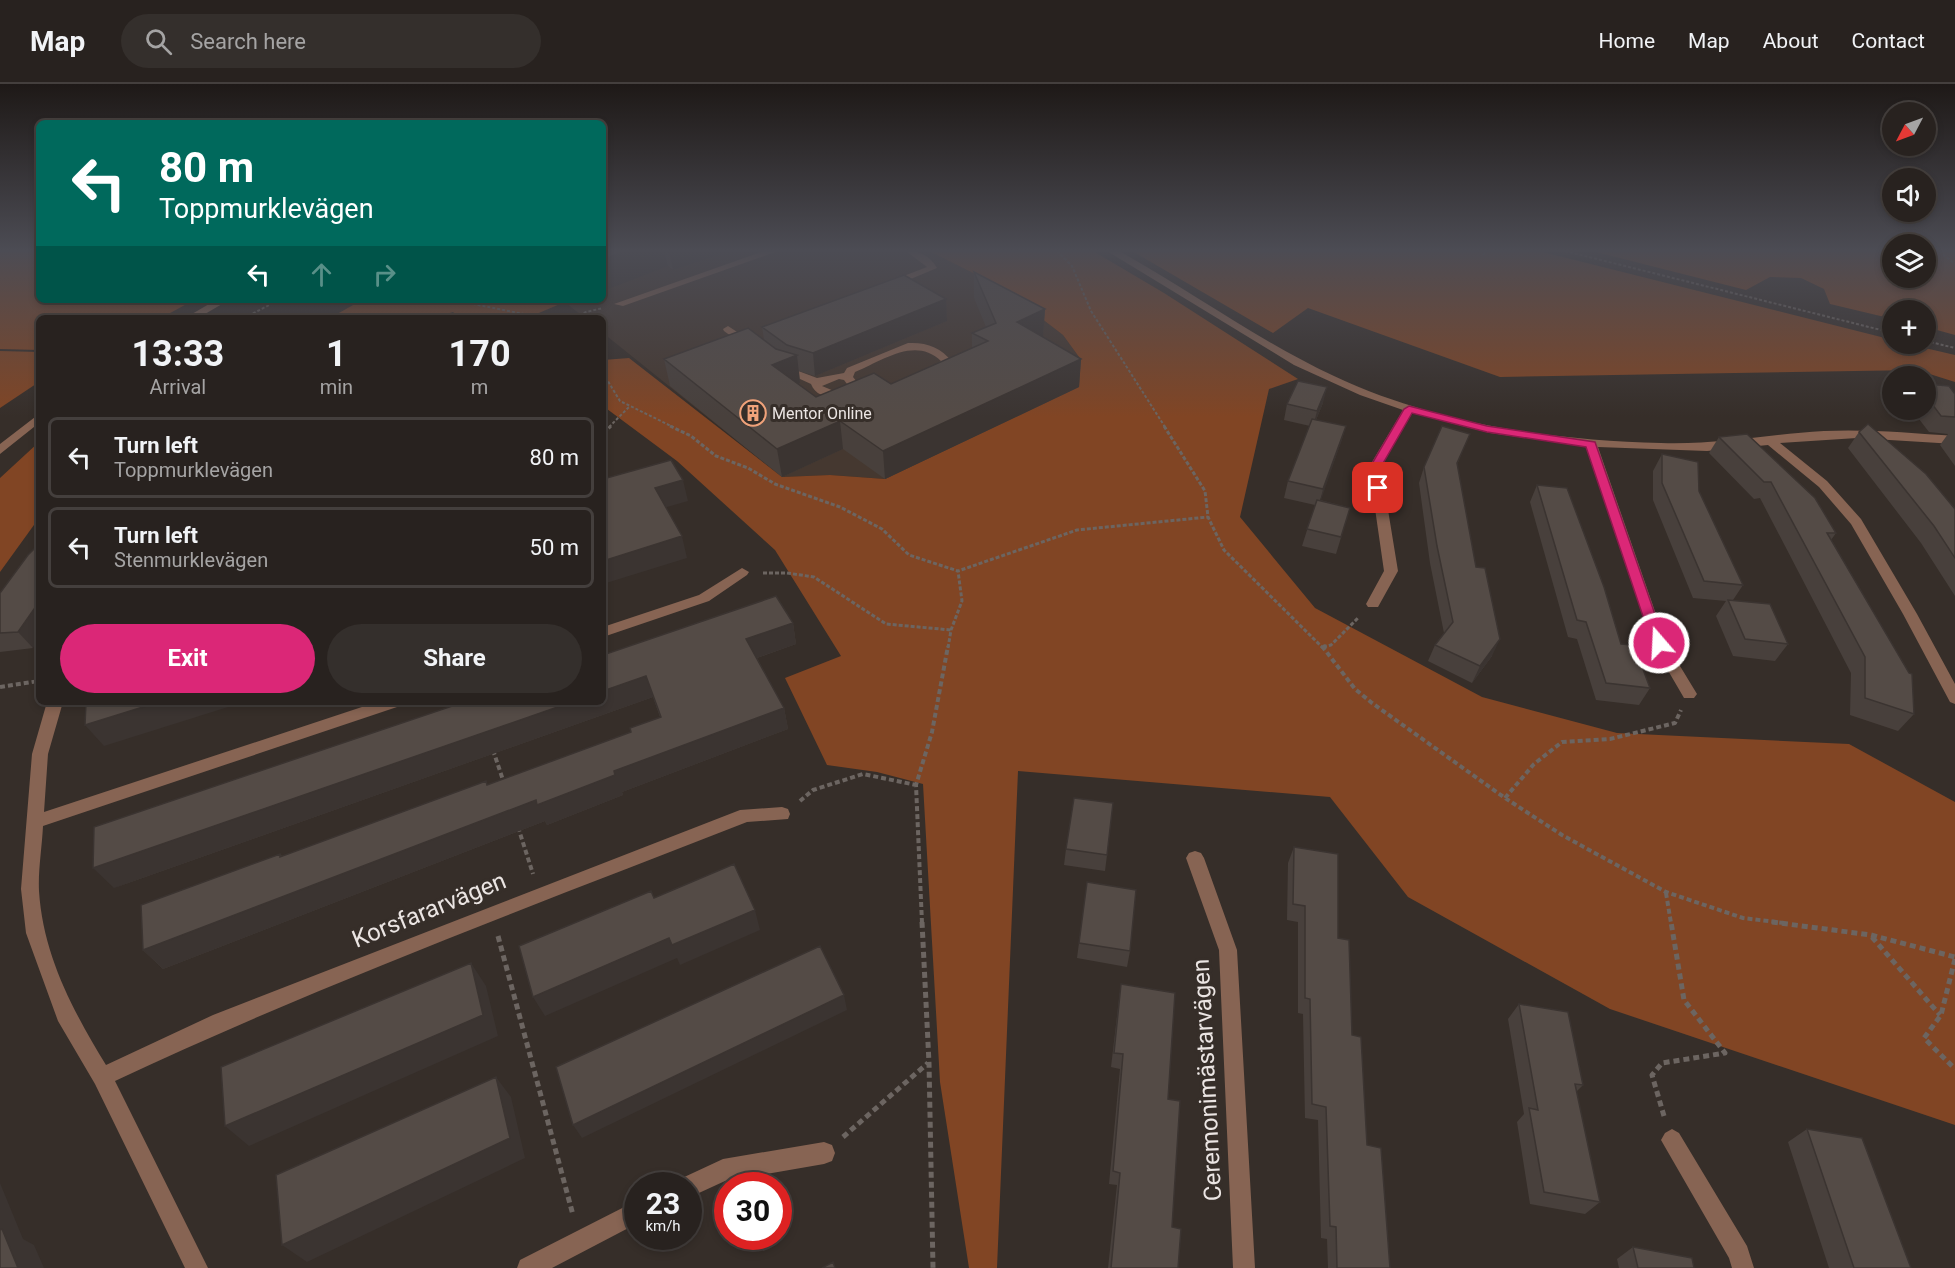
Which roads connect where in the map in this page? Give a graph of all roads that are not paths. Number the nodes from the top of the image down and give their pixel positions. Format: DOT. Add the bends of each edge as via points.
graph roads {
  1 [pos="212,306"];
  2 [pos="1205,306"];
  3 [pos="196,315"];
  4 [pos="728,329"];
  5 [pos="757,350"];
  6 [pos="776,364"];
  7 [pos="923,375"];
  8 [pos="848,377"];
  9 [pos="816,382"];
  10 [pos="1409,409"];
  11 [pos="36,420"];
  12 [pos="1955,440"];
  13 [pos="1772,442"];
  14 [pos="1591,444"];
  15 [pos="0,450"];
  16 [pos="742,572"];
  17 [pos="1373,604"];
  18 [pos="606,631"];
  19 [pos="1689,694"];
  20 [pos="1955,698"];
  21 [pos="54,705"];
  22 [pos="386,705"];
  23 [pos="782,814"];
  24 [pos="35,822"];
  25 [pos="1195,858"];
  26 [pos="102,1077"];
  27 [pos="1672,1140"];
  28 [pos="824,1153"];
  29 [pos="702,1180"];
  30 [pos="624,1218"];
  31 [pos="197,1268"];
  32 [pos="528,1268"];
  33 [pos="1244,1268"];
  34 [pos="1743,1268"];
  1 -- 3 [label="street"];
  2 -- 10 [label="street" via="1317,373"];
  4 -- 5 [label="street"];
  6 -- 9 [label="street" via="785,372"];
  7 -- 8 [label="street" via="948,362 941,354 917,345 851,370"];
  8 -- 9 [label="street"];
  8 -- 9 [label="street" via="858,393 825,393"];
  10 -- 14 [label="street" via="1487,429"];
  10 -- 17 [label="street" via="1375,467 1391,571"];
  11 -- 15 [label="street"];
  12 -- 13 [label="street" via="1822,435"];
  13 -- 14 [label="street" via="1709,447"];
  13 -- 20 [label="street" via="1823,484 1856,522"];
  14 -- 19 [label="street" via="1659,643"];
  16 -- 18 [label="street" via="704,598"];
  21 -- 24 [label="street" via="40,754"];
  22 -- 24 [label="street"];
  23 -- 26 [label="street, Korsfararvägen" via="746,815 220,1022"];
  24 -- 26 [label="street" via="30,889 35,933 65,1015"];
  25 -- 33 [label="street, Ceremonimästarvägen" via="1228,950"];
  26 -- 31 [label="street"];
  27 -- 34 [label="street" via="1739,1254"];
  28 -- 29 [label="street" via="723,1170"];
  30 -- 32 [label="street"];
}
